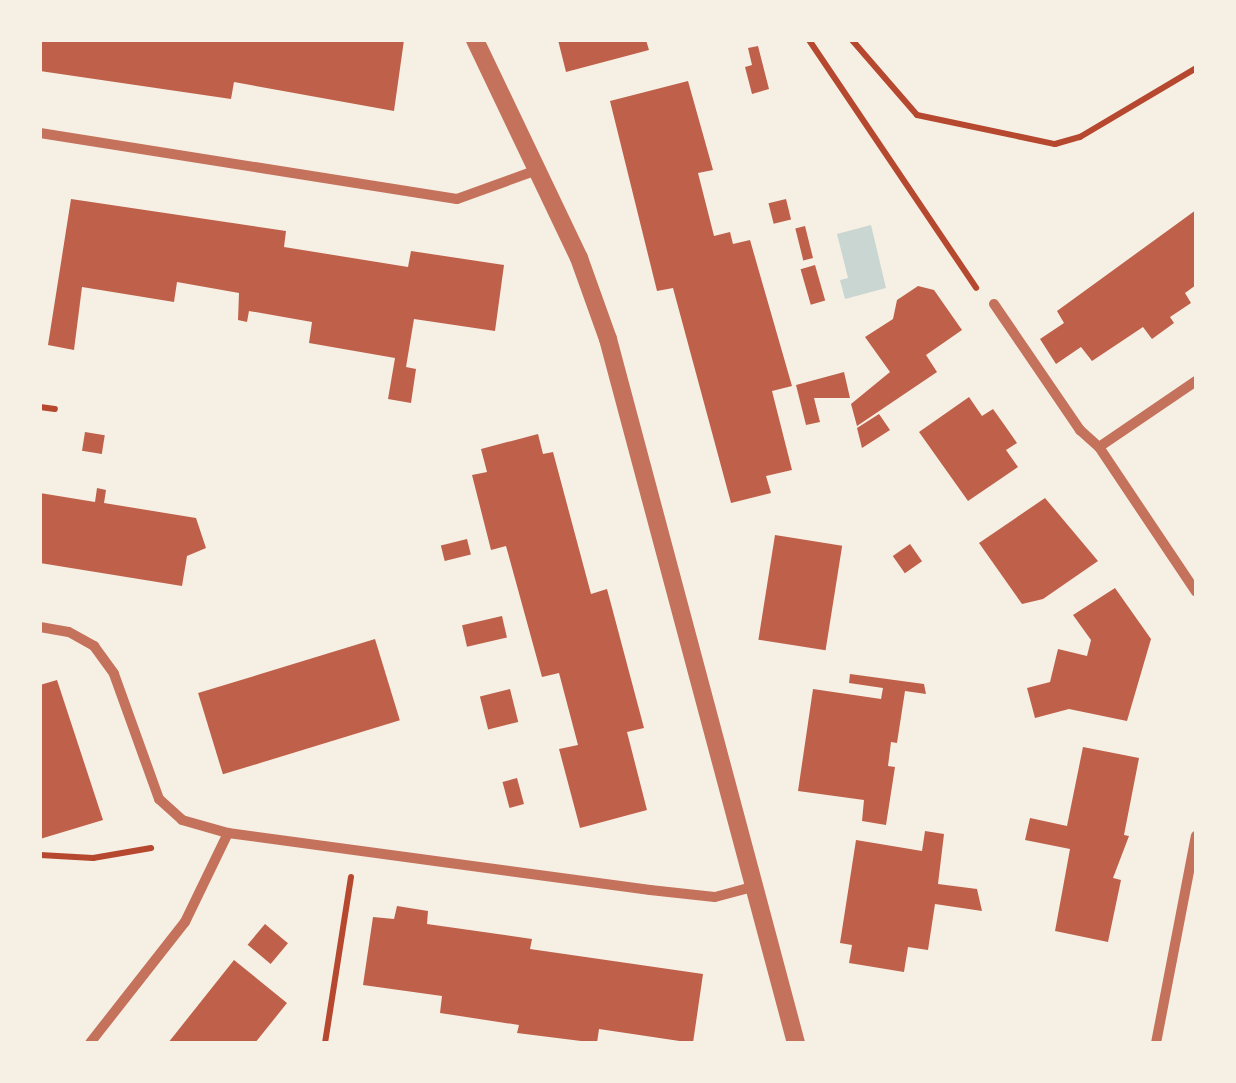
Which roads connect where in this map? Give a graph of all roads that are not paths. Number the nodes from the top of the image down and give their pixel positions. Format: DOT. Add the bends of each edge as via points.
graph roads {
  1 [pos="475,40"];
  2 [pos="40,132"];
  3 [pos="536,170"];
  4 [pos="994,304"];
  5 [pos="1196,381"];
  6 [pos="1100,448"];
  7 [pos="1196,592"];
  8 [pos="40,628"];
  9 [pos="228,833"];
  10 [pos="1196,836"];
  11 [pos="754,887"];
  12 [pos="90,1043"];
  13 [pos="796,1043"];
  14 [pos="1156,1043"];
  1 -- 3 [label="street"];
  2 -- 3 [label="street" via="457,198"];
  3 -- 11 [label="street" via="579,258 608,340"];
  4 -- 6 [label="street" via="1080,430"];
  5 -- 6 [label="street"];
  6 -- 7 [label="street"];
  8 -- 9 [label="street" via="69,632 94,646 114,674 159,799 182,820"];
  9 -- 11 [label="street" via="715,897"];
  9 -- 12 [label="street" via="185,922"];
  10 -- 14 [label="street"];
  11 -- 13 [label="street"];
}
